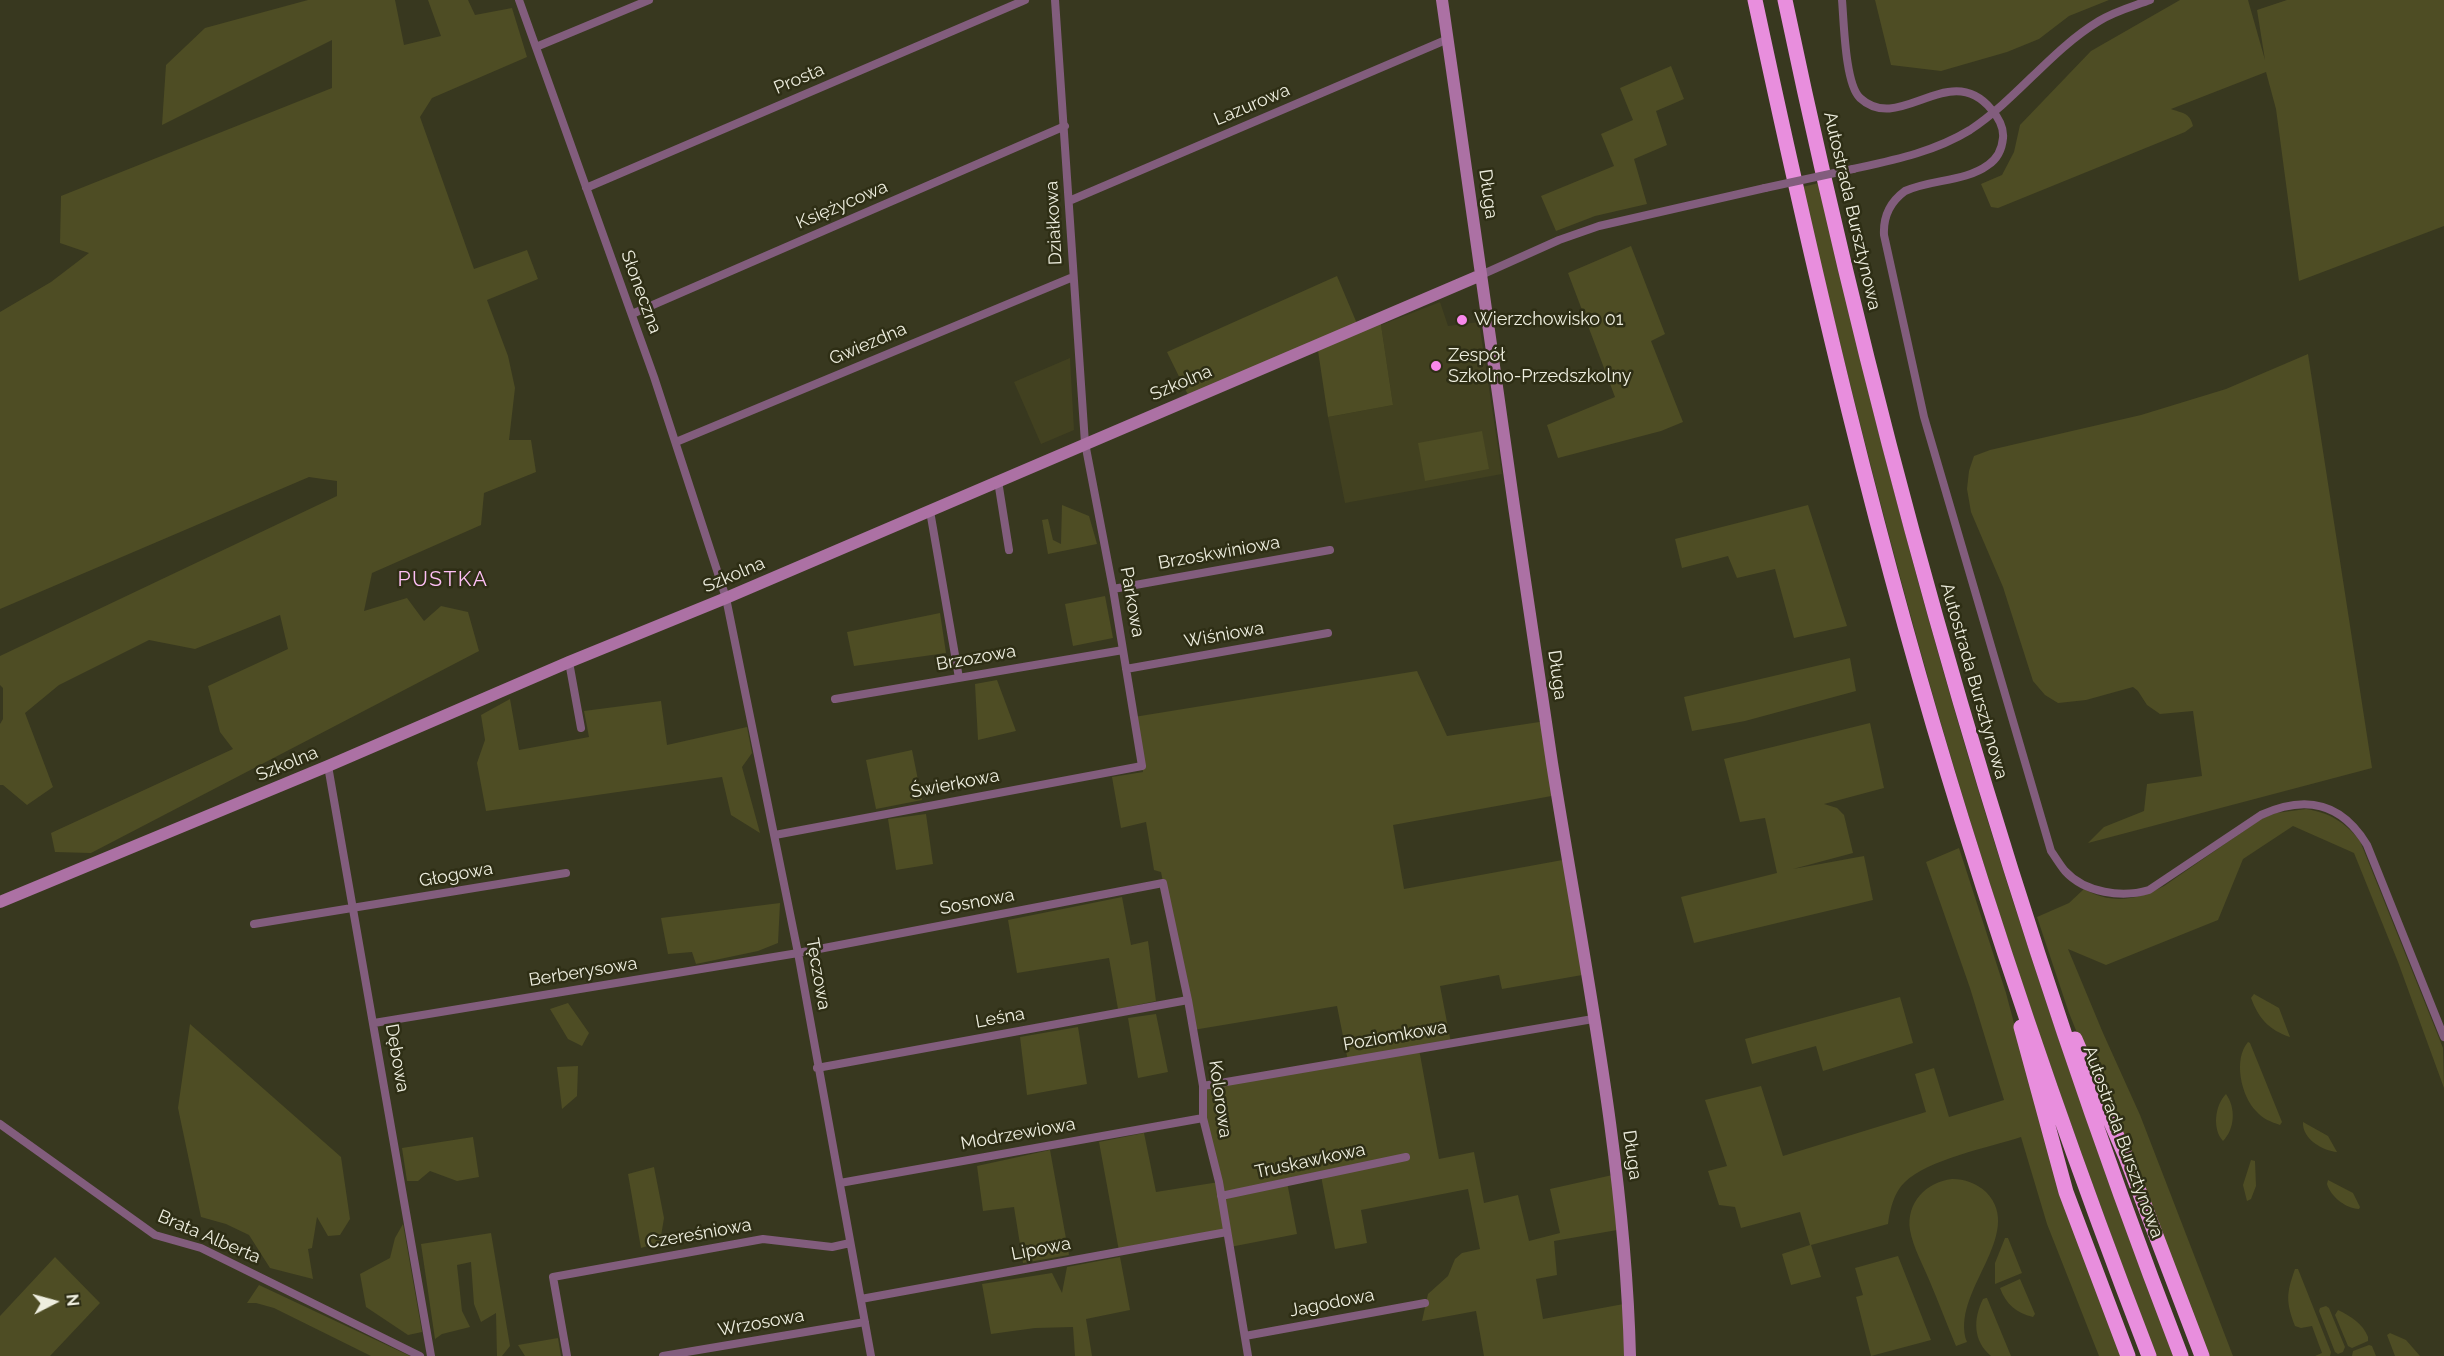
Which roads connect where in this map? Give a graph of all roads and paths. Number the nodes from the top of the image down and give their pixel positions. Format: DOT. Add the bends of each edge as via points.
graph roads {
  1 [pos="519,0"];
  2 [pos="648,0"];
  3 [pos="1025,0"];
  4 [pos="1055,0"];
  5 [pos="1442,0"];
  6 [pos="1755,0"];
  7 [pos="1785,0"];
  8 [pos="1842,0"];
  9 [pos="2150,0"];
  10 [pos="1448,39"];
  11 [pos="536,47"];
  12 [pos="1994,112"];
  13 [pos="1065,126"];
  14 [pos="586,188"];
  15 [pos="1069,201"];
  16 [pos="1481,275"];
  17 [pos="1073,277"];
  18 [pos="632,314"];
  19 [pos="675,442"];
  20 [pos="1085,443"];
  21 [pos="998,481"];
  22 [pos="930,511"];
  23 [pos="1009,550"];
  24 [pos="1330,550"];
  25 [pos="1113,589"];
  26 [pos="726,598"];
  27 [pos="1328,633"];
  28 [pos="1123,650"];
  29 [pos="569,662"];
  30 [pos="1126,669"];
  31 [pos="959,678"];
  32 [pos="836,699"];
  33 [pos="581,728"];
  34 [pos="328,766"];
  35 [pos="1142,766"];
  36 [pos="775,835"];
  37 [pos="566,873"];
  38 [pos="1163,883"];
  39 [pos="2019,897"];
  40 [pos="1988,899"];
  41 [pos="0,902"];
  42 [pos="352,909"];
  43 [pos="254,924"];
  44 [pos="798,952"];
  45 [pos="1188,1000"];
  46 [pos="1593,1019"];
  47 [pos="374,1023"];
  48 [pos="2444,1037"];
  49 [pos="817,1068"];
  50 [pos="1203,1086"];
  51 [pos="1203,1118"];
  52 [pos="0,1124"];
  53 [pos="1406,1157"];
  54 [pos="840,1184"];
  55 [pos="1221,1196"];
  56 [pos="1227,1232"];
  57 [pos="850,1243"];
  58 [pos="861,1299"];
  59 [pos="1425,1303"];
  60 [pos="865,1322"];
  61 [pos="1245,1336"];
  62 [pos="420,1356"];
  63 [pos="432,1356"];
  64 [pos="567,1356"];
  65 [pos="663,1356"];
  66 [pos="871,1356"];
  67 [pos="1248,1356"];
  68 [pos="1630,1356"];
  69 [pos="2128,1356"];
  70 [pos="2149,1356"];
  71 [pos="2181,1356"];
  72 [pos="2202,1356"];
  1 -- 11 [label="street, Słoneczna"];
  2 -- 11 [label="street"];
  3 -- 14 [label="street, Prosta"];
  4 -- 13 [label="street, Działkowa"];
  5 -- 10 [label="street, Długa"];
  6 -- 40 [label="highway" via="1868,488 1958,808"];
  7 -- 39 [label="highway, Autostrada Bursztynowa" via="1894,470"];
  8 -- 12 [label="street" via="1850,77 1860,99 1889,109 1941,92 1960,92 1981,99"];
  9 -- 12 [label="street" via="2100,20"];
  10 -- 15 [label="street, Lazurowa"];
  10 -- 16 [label="street, Długa"];
  11 -- 14 [label="street, Słoneczna"];
  12 -- 16 [label="street, bridge" via="1930,149 1599,226"];
  12 -- 48 [label="street" via="2003,136 1997,157 1972,174 1905,191 1887,212 1884,235 1924,417 2051,851 2077,881 2097,890 2132,895 2149,890 2279,807 2314,805 2328,809 2349,820 2367,845"];
  13 -- 15 [label="street, Działkowa"];
  13 -- 18 [label="street, Księżycowa"];
  14 -- 18 [label="street, Słoneczna"];
  15 -- 17 [label="street, Działkowa"];
  16 -- 20 [label="street, Szkolna"];
  16 -- 46 [label="street, Długa"];
  17 -- 19 [label="street, Gwiezdna"];
  17 -- 20 [label="street, Działkowa"];
  18 -- 19 [label="street, Słoneczna"];
  19 -- 26 [label="street, Słoneczna"];
  20 -- 21 [label="street, Szkolna"];
  20 -- 25 [label="street, Parkowa"];
  21 -- 22 [label="street, Szkolna"];
  21 -- 23 [label="street"];
  22 -- 26 [label="street, Szkolna"];
  22 -- 31 [label="street"];
  24 -- 25 [label="street, Brzoskwiniowa"];
  25 -- 28 [label="street, Parkowa"];
  26 -- 29 [label="street, Szkolna"];
  26 -- 36 [label="street, Tęczowa"];
  27 -- 30 [label="street, Wiśniowa"];
  28 -- 30 [label="street, Parkowa"];
  28 -- 31 [label="street, Brzozowa"];
  29 -- 33 [label="street"];
  29 -- 34 [label="street, Szkolna"];
  30 -- 35 [label="street, Parkowa"];
  31 -- 32 [label="street, Brzozowa"];
  34 -- 41 [label="street, Szkolna"];
  34 -- 42 [label="street, Dębowa"];
  35 -- 36 [label="street, Świerkowa"];
  36 -- 44 [label="street, Tęczowa"];
  37 -- 42 [label="street, Głogowa"];
  38 -- 44 [label="street, Sosnowa"];
  38 -- 45 [label="street, Kolorowa"];
  39 -- 71 [label="highway, Autostrada Bursztynowa" via="2085,1098"];
  39 -- 72 [label="highway" via="2126,1157"];
  40 -- 69 [label="highway" via="2063,1183"];
  40 -- 70 [label="highway" via="2060,1118"];
  42 -- 43 [label="street, Głogowa"];
  42 -- 47 [label="street, Dębowa"];
  44 -- 47 [label="street, Berberysowa"];
  44 -- 49 [label="street, Tęczowa"];
  45 -- 49 [label="street, Leśna"];
  45 -- 50 [label="street, Kolorowa"];
  46 -- 50 [label="street, Poziomkowa"];
  46 -- 68 [label="street, Długa" via="1623,1228"];
  47 -- 63 [label="street, Dębowa"];
  49 -- 54 [label="street, Tęczowa"];
  50 -- 51 [label="street, Kolorowa"];
  51 -- 54 [label="street, Modrzewiowa"];
  51 -- 55 [label="street, Kolorowa"];
  52 -- 62 [label="street, Brata Alberta" via="155,1235 201,1248"];
  53 -- 55 [label="street, Truskawkowa"];
  54 -- 57 [label="street, Tęczowa"];
  55 -- 56 [label="street, Kolorowa"];
  56 -- 58 [label="street, Lipowa"];
  56 -- 61 [label="street, Kolorowa"];
  57 -- 58 [label="street, Tęczowa"];
  57 -- 64 [label="street, Czereśniowa" via="832,1247 763,1239 553,1277"];
  58 -- 60 [label="street, Tęczowa"];
  59 -- 61 [label="street, Jagodowa"];
  60 -- 65 [label="street, Wrzosowa"];
  60 -- 66 [label="street, Tęczowa"];
  61 -- 67 [label="street, Kolorowa"];
}
